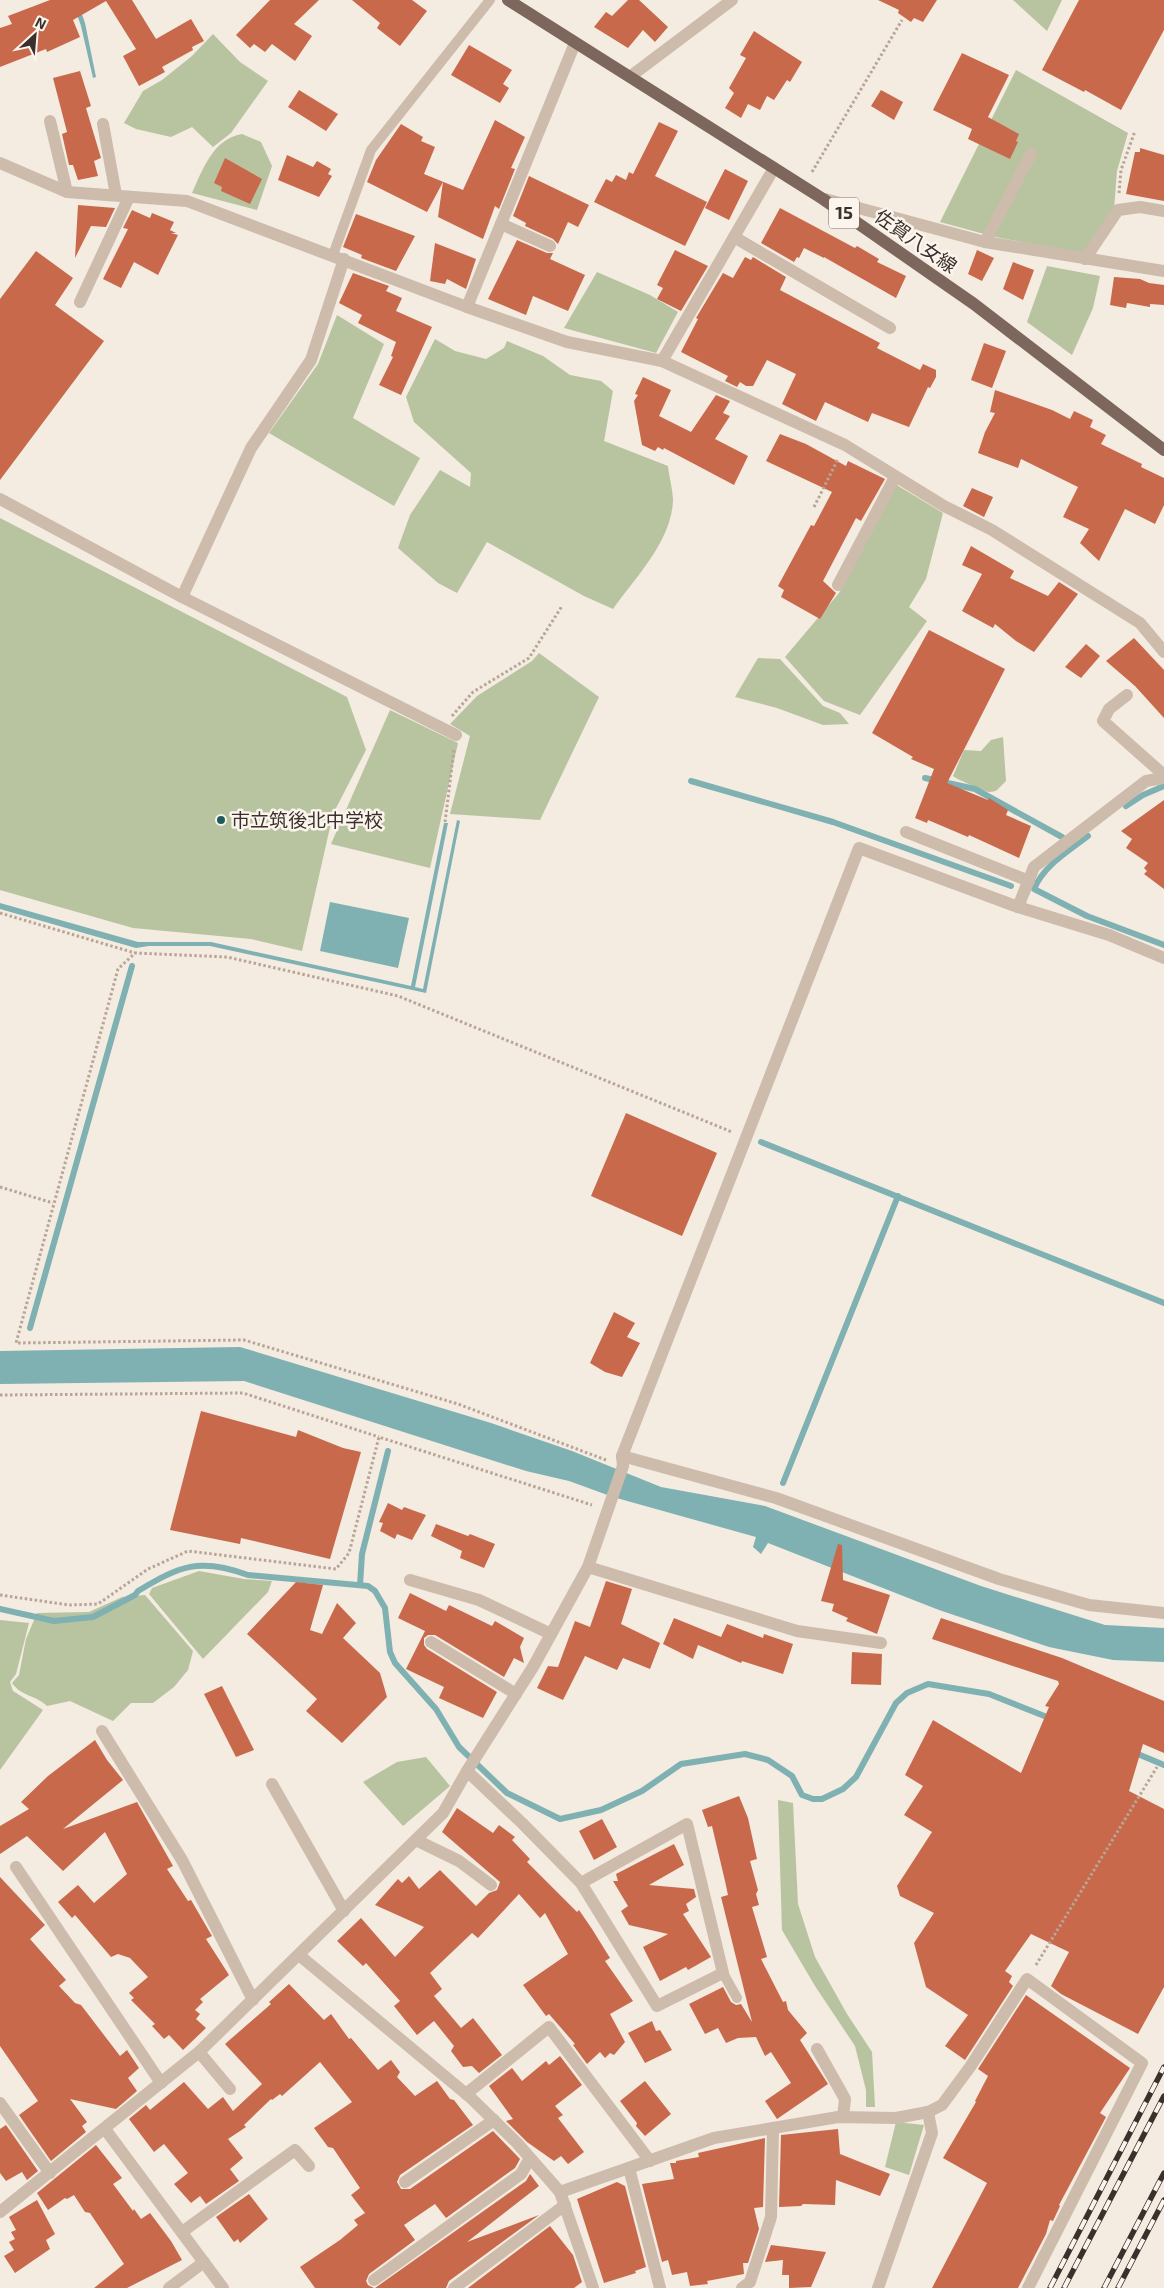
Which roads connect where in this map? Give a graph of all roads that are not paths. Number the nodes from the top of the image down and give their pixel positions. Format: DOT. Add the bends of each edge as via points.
graph roads {
  1 [pos="490,0"];
  2 [pos="508,0"];
  3 [pos="732,0"];
  4 [pos="575,43"];
  5 [pos="631,76"];
  6 [pos="50,121"];
  7 [pos="103,124"];
  8 [pos="1031,154"];
  9 [pos="0,163"];
  10 [pos="774,168"];
  11 [pos="67,192"];
  12 [pos="123,196"];
  13 [pos="823,199"];
  14 [pos="1164,211"];
  15 [pos="501,224"];
  16 [pos="734,237"];
  17 [pos="985,242"];
  18 [pos="550,246"];
  19 [pos="338,257"];
  20 [pos="1085,260"];
  21 [pos="1164,271"];
  22 [pos="80,302"];
  23 [pos="467,307"];
  24 [pos="890,328"];
  25 [pos="662,361"];
  26 [pos="1164,450"];
  27 [pos="895,477"];
  28 [pos="0,499"];
  29 [pos="838,585"];
  30 [pos="182,597"];
  31 [pos="1164,652"];
  32 [pos="1127,695"];
  33 [pos="456,735"];
  34 [pos="1164,776"];
  35 [pos="906,832"];
  36 [pos="1029,881"];
  37 [pos="1018,906"];
  38 [pos="1164,958"];
  39 [pos="622,1461"];
  40 [pos="588,1567"];
  41 [pos="410,1580"];
  42 [pos="1164,1613"];
  43 [pos="551,1634"];
  44 [pos="431,1642"];
  45 [pos="881,1643"];
  46 [pos="516,1694"];
  47 [pos="102,1731"];
  48 [pos="467,1771"];
  49 [pos="272,1784"];
  50 [pos="416,1840"];
  51 [pos="16,1867"];
  52 [pos="581,1883"];
  53 [pos="491,1886"];
  54 [pos="344,1911"];
  55 [pos="299,1955"];
  56 [pos="724,1973"];
  57 [pos="737,1998"];
  58 [pos="253,2000"];
  59 [pos="817,2049"];
  60 [pos="199,2052"];
  61 [pos="161,2083"];
  62 [pos="230,2089"];
  63 [pos="466,2094"];
  64 [pos="0,2104"];
  65 [pos="928,2112"];
  66 [pos="842,2117"];
  67 [pos="494,2120"];
  68 [pos="773,2128"];
  69 [pos="105,2129"];
  70 [pos="530,2158"];
  71 [pos="650,2161"];
  72 [pos="309,2166"];
  73 [pos="629,2168"];
  74 [pos="50,2173"];
  75 [pos="406,2182"];
  76 [pos="560,2192"];
  77 [pos="564,2205"];
  78 [pos="0,2212"];
  79 [pos="182,2232"];
  80 [pos="204,2262"];
  81 [pos="374,2280"];
  82 [pos="169,2288"];
  83 [pos="223,2288"];
  84 [pos="454,2288"];
  85 [pos="593,2288"];
  86 [pos="660,2288"];
  87 [pos="742,2288"];
  88 [pos="878,2288"];
  89 [pos="1028,2288"];
  1 -- 19 [label="lane" via="371,150"];
  2 -- 4 [label="main road, 佐賀八女線 / 15"];
  3 -- 5 [label="street"];
  4 -- 5 [label="main road, 佐賀八女線 / 15"];
  4 -- 15 [label="street"];
  5 -- 10 [label="main road, 佐賀八女線 / 15"];
  6 -- 11 [label="street"];
  7 -- 12 [label="street"];
  8 -- 17 [label="street"];
  9 -- 11 [label="street"];
  10 -- 13 [label="main road, 佐賀八女線 / 15"];
  10 -- 16 [label="street"];
  11 -- 12 [label="street"];
  12 -- 19 [label="street" via="187,201"];
  12 -- 22 [label="street"];
  13 -- 17 [label="street"];
  13 -- 26 [label="main road, 佐賀八女線 / 15" via="974,304"];
  14 -- 20 [label="street" via="1140,207 1118,210"];
  15 -- 18 [label="street"];
  15 -- 23 [label="street"];
  16 -- 24 [label="street"];
  16 -- 25 [label="street"];
  17 -- 20 [label="street"];
  19 -- 23 [label="street"];
  19 -- 30 [label="street" via="311,360 251,448"];
  20 -- 21 [label="street"];
  23 -- 25 [label="street" via="567,342"];
  25 -- 27 [label="street" via="845,445"];
  27 -- 29 [label="street"];
  27 -- 31 [label="street" via="992,530 1140,623"];
  28 -- 30 [label="street"];
  30 -- 33 [label="street"];
  32 -- 34 [label="street" via="1109,709 1103,721"];
  34 -- 36 [label="street" via="1146,780 1034,867"];
  35 -- 36 [label="street"];
  36 -- 37 [label="street"];
  37 -- 38 [label="street" via="1110,935"];
  37 -- 39 [label="street" via="859,848"];
  39 -- 40 [label="street" via="609,1511"];
  39 -- 42 [label="street" via="776,1498 999,1579 1089,1605"];
  40 -- 43 [label="street"];
  40 -- 45 [label="street" via="797,1631"];
  41 -- 43 [label="street" via="479,1600"];
  43 -- 46 [label="street"];
  44 -- 46 [label="street"];
  46 -- 48 [label="street"];
  47 -- 58 [label="street" via="182,1860"];
  48 -- 50 [label="street" via="443,1813"];
  48 -- 52 [label="street"];
  49 -- 54 [label="street"];
  50 -- 53 [label="street" via="459,1861"];
  50 -- 54 [label="street"];
  51 -- 61 [label="street"];
  52 -- 56 [label="street" via="657,2006"];
  52 -- 56 [label="street" via="687,1824"];
  54 -- 55 [label="street"];
  55 -- 58 [label="street"];
  55 -- 63 [label="street"];
  56 -- 57 [label="lane"];
  58 -- 60 [label="street"];
  59 -- 66 [label="street" via="844,2099"];
  60 -- 61 [label="street"];
  60 -- 62 [label="street"];
  61 -- 69 [label="street"];
  63 -- 67 [label="street"];
  63 -- 71 [label="street" via="549,2027"];
  64 -- 74 [label="street"];
  65 -- 66 [label="street" via="896,2118"];
  65 -- 88 [label="street" via="932,2133"];
  65 -- 89 [label="street" via="942,2105 1027,1979 1142,2062"];
  66 -- 68 [label="street"];
  67 -- 70 [label="street"];
  67 -- 75 [label="street"];
  68 -- 71 [label="street" via="714,2138"];
  68 -- 87 [label="street" via="772,2217 750,2282"];
  69 -- 74 [label="street"];
  69 -- 79 [label="street"];
  70 -- 76 [label="street"];
  70 -- 81 [label="street" via="522,2174"];
  71 -- 73 [label="street"];
  72 -- 79 [label="street" via="295,2150"];
  73 -- 76 [label="street"];
  73 -- 86 [label="street"];
  74 -- 78 [label="street"];
  76 -- 77 [label="street"];
  77 -- 84 [label="street"];
  77 -- 85 [label="street"];
  79 -- 80 [label="street"];
  80 -- 82 [label="street"];
  80 -- 83 [label="street"];
}
